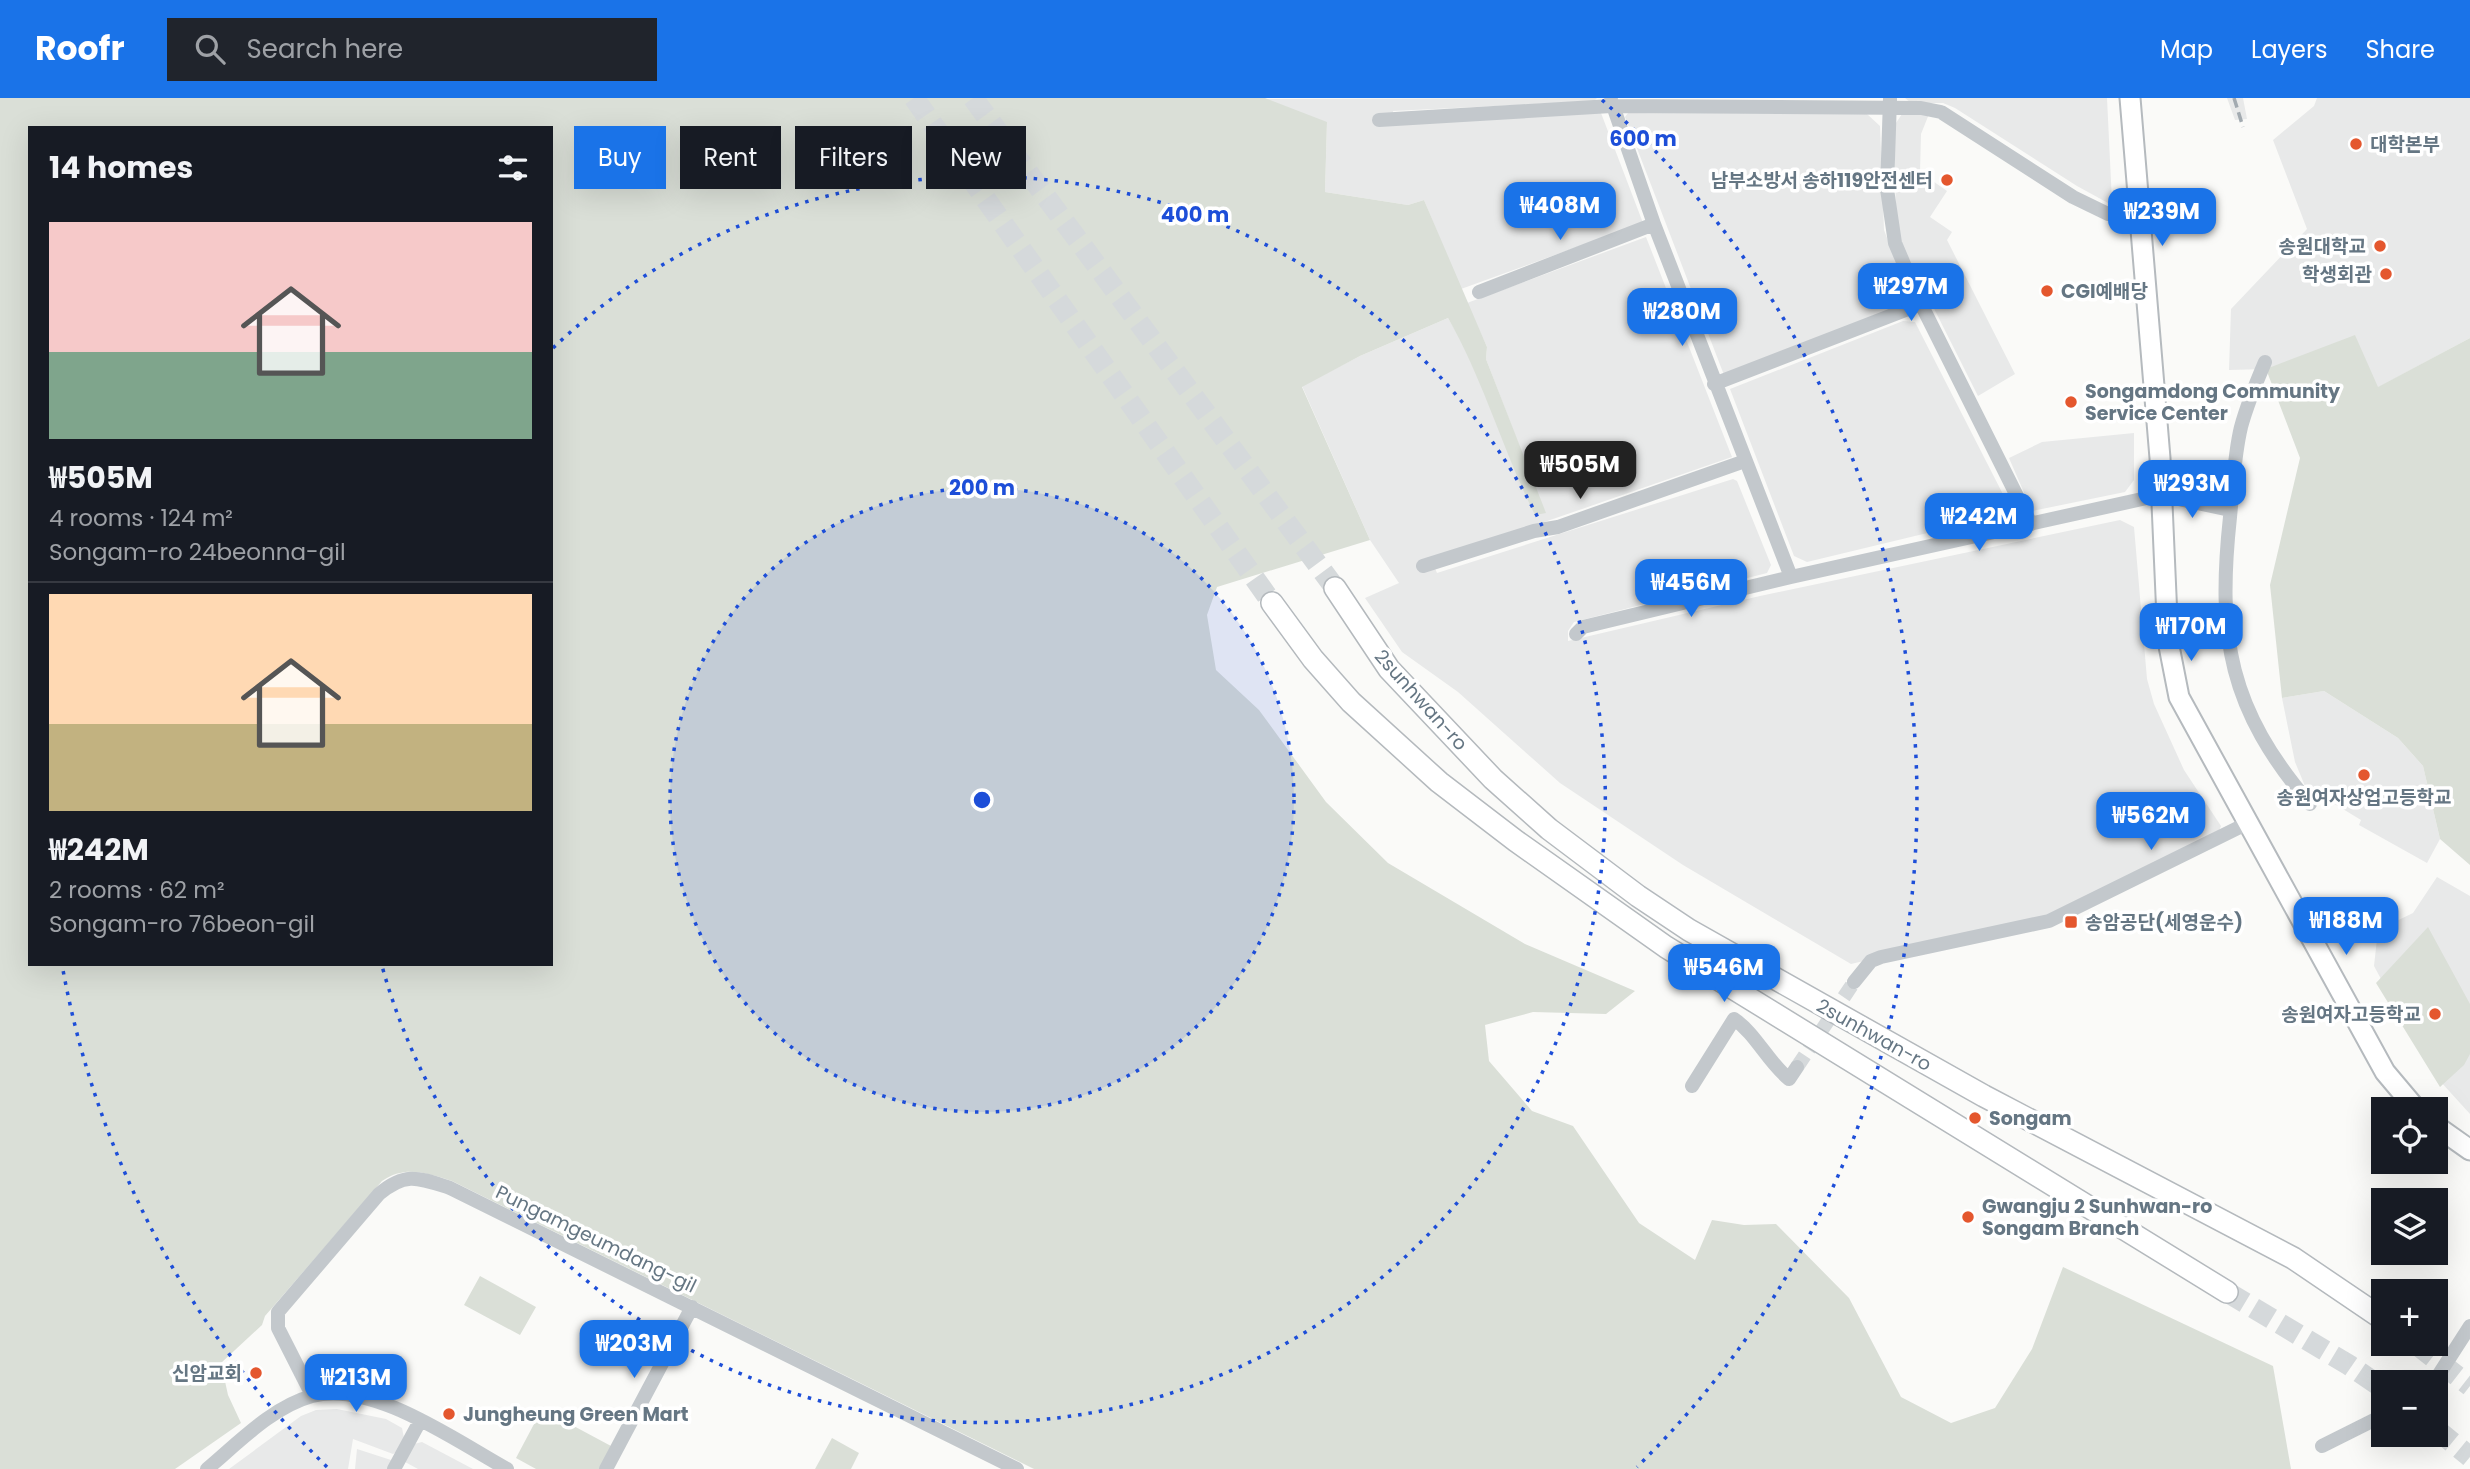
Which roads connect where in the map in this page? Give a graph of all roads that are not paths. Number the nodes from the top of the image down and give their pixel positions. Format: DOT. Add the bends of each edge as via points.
graph roads {
  1 [pos="2130,98"];
  2 [pos="1611,102"];
  3 [pos="1890,103"];
  4 [pos="1379,120"];
  5 [pos="2139,216"];
  6 [pos="1654,224"];
  7 [pos="1479,292"];
  8 [pos="1921,304"];
  9 [pos="2265,362"];
  10 [pos="1714,384"];
  11 [pos="1745,461"];
  12 [pos="2234,479"];
  13 [pos="2160,495"];
  14 [pos="2230,510"];
  15 [pos="2031,524"];
  16 [pos="1423,566"];
  17 [pos="1791,577"];
  18 [pos="1335,588"];
  19 [pos="1272,603"];
  20 [pos="1576,634"];
  21 [pos="2310,804"];
  22 [pos="2250,822"];
  23 [pos="1854,982"];
  24 [pos="1797,1068"];
  25 [pos="1692,1086"];
  26 [pos="2406,1097"];
  27 [pos="2448,1134"];
  28 [pos="2470,1150"];
  29 [pos="2227,1292"];
  30 [pos="692,1307"];
  31 [pos="2371,1311"];
  32 [pos="2470,1326"];
  33 [pos="2442,1370"];
  34 [pos="312,1395"];
  35 [pos="420,1421"];
  36 [pos="2371,1422"];
  37 [pos="2322,1446"];
  38 [pos="207,1469"];
  39 [pos="394,1469"];
  40 [pos="507,1469"];
  41 [pos="606,1469"];
  42 [pos="1017,1469"];
  1 -- 5 [label="main road"];
  2 -- 3 [label="street"];
  2 -- 4 [label="street"];
  2 -- 6 [label="street"];
  3 -- 5 [label="street" via="1941,112 2073,197 2108,214"];
  3 -- 8 [label="street" via="1887,189 1891,229"];
  5 -- 13 [label="main road" via="2161,457"];
  6 -- 7 [label="street"];
  6 -- 10 [label="street"];
  8 -- 10 [label="street"];
  8 -- 15 [label="street"];
  9 -- 12 [label="street" via="2241,429"];
  10 -- 11 [label="street"];
  11 -- 16 [label="street" via="1558,527"];
  11 -- 17 [label="street"];
  12 -- 13 [label="street" via="2191,474"];
  12 -- 14 [label="street"];
  13 -- 14 [label="street"];
  13 -- 15 [label="street"];
  13 -- 22 [label="main road" via="2168,641 2179,697"];
  14 -- 21 [label="street" via="2223,599 2235,677 2256,725"];
  15 -- 17 [label="street"];
  17 -- 20 [label="street" via="1583,627"];
  18 -- 31 [label="highway, 2sunhwan-ro" via="1389,669 1493,779 1549,829 1638,896 1689,930 1984,1096 2293,1258"];
  19 -- 29 [label="highway, 2sunhwan-ro" via="1350,702 1439,782 1516,841 1666,947"];
  22 -- 23 [label="street" via="2049,920 1881,957 1871,961"];
  22 -- 26 [label="main road" via="2385,1072"];
  24 -- 25 [label="street" via="1789,1079 1734,1019"];
  27 -- 28 [label="main road"];
  30 -- 34 [label="street, Pungamgeumdang-gil" via="450,1188 409,1177 393,1182 379,1194 278,1312 278,1328"];
  30 -- 41 [label="street"];
  30 -- 42 [label="street, Pungamgeumdang-gil"];
  32 -- 33 [label="street"];
  34 -- 35 [label="street" via="369,1397"];
  34 -- 38 [label="street" via="272,1416"];
  35 -- 39 [label="street"];
  35 -- 40 [label="street"];
  36 -- 37 [label="street"];
}
